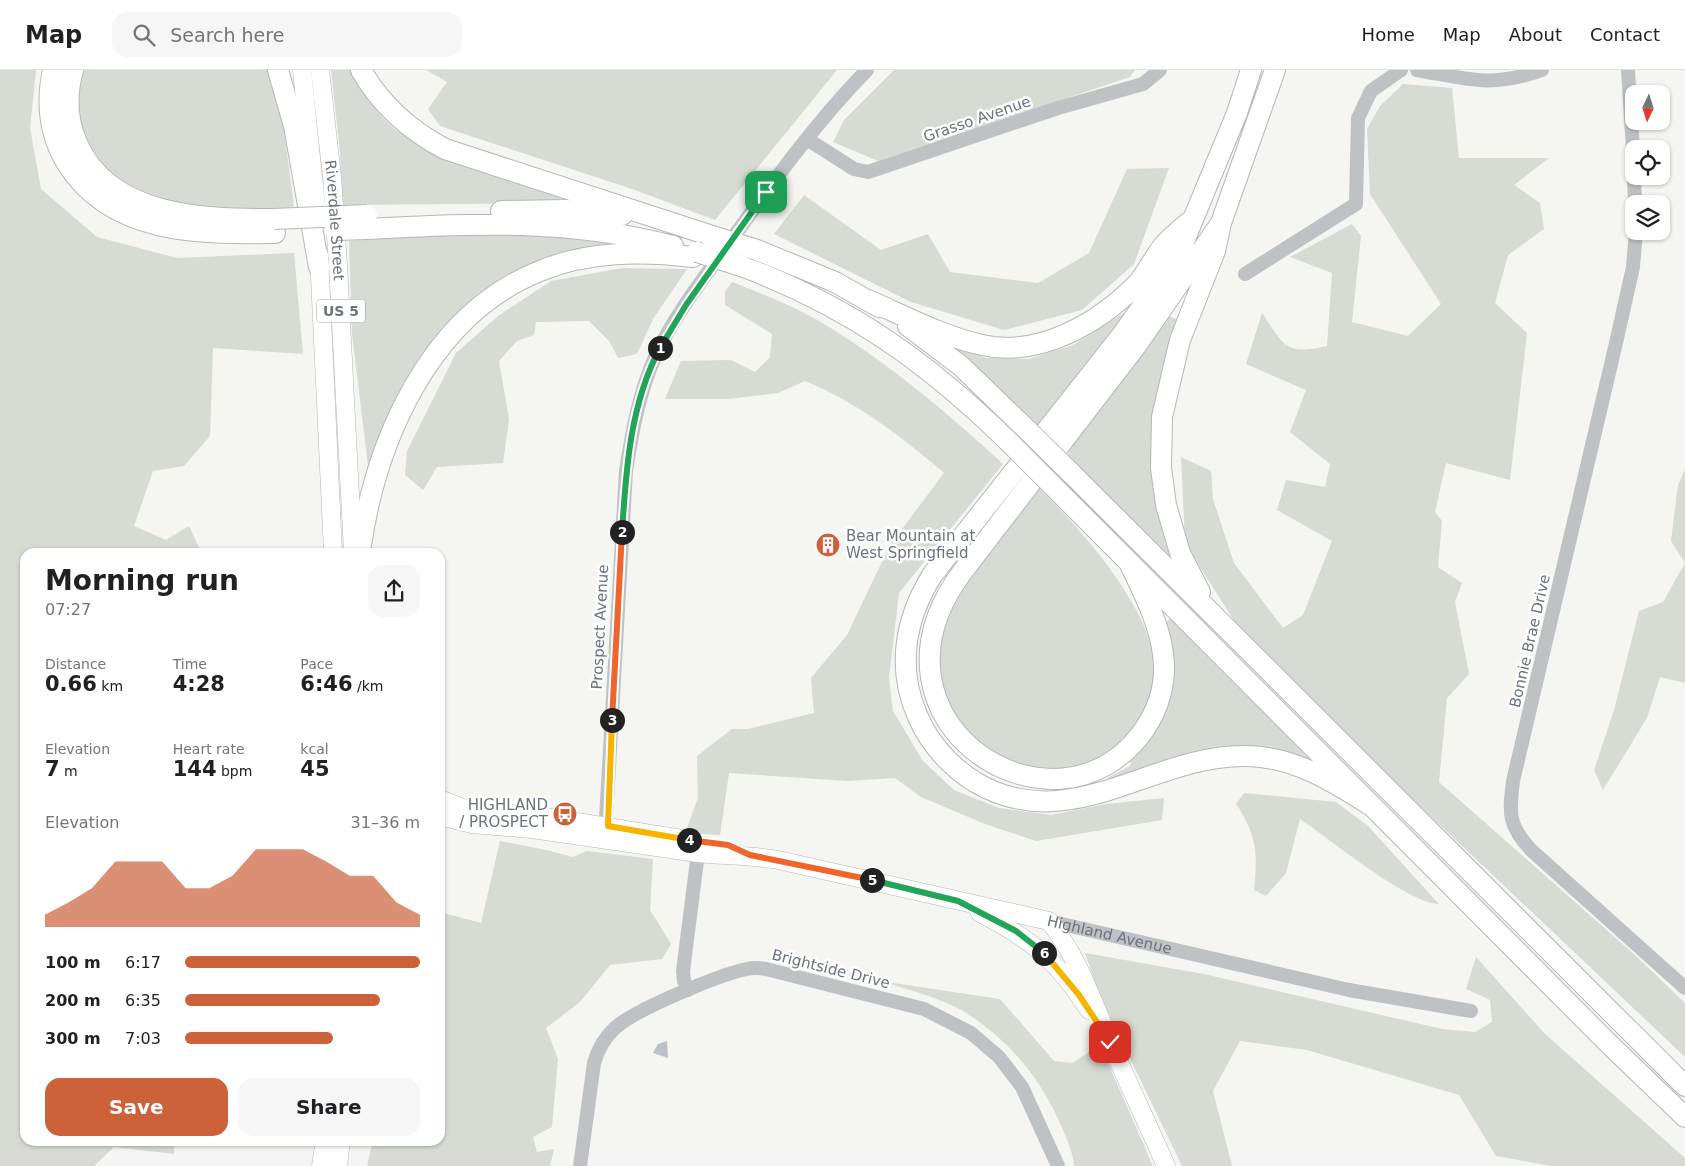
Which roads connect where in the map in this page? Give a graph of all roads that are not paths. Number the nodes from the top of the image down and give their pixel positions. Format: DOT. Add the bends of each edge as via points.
graph roads {
  1 [pos="53,70"];
  2 [pos="73,70"];
  3 [pos="278,70"];
  4 [pos="302,70"];
  5 [pos="320,70"];
  6 [pos="361,70"];
  7 [pos="867,70"];
  8 [pos="1160,70"];
  9 [pos="1251,70"];
  10 [pos="1276,70"];
  11 [pos="1401,70"];
  12 [pos="1417,70"];
  13 [pos="1542,70"];
  14 [pos="1628,70"];
  15 [pos="807,139"];
  16 [pos="1632,140"];
  17 [pos="1194,217"];
  18 [pos="367,222"];
  19 [pos="1221,222"];
  20 [pos="673,224"];
  21 [pos="275,226"];
  22 [pos="1635,240"];
  23 [pos="695,254"];
  24 [pos="320,267"];
  25 [pos="1245,274"];
  26 [pos="868,300"];
  27 [pos="333,548"];
  28 [pos="353,548"];
  29 [pos="361,548"];
  30 [pos="1129,562"];
  31 [pos="1216,617"];
  32 [pos="445,801"];
  33 [pos="1370,805"];
  34 [pos="445,817"];
  35 [pos="606,833"];
  36 [pos="698,853"];
  37 [pos="750,855"];
  38 [pos="958,901"];
  39 [pos="1067,933"];
  40 [pos="1043,952"];
  41 [pos="1685,988"];
  42 [pos="688,990"];
  43 [pos="1471,1011"];
  44 [pos="1110,1042"];
  45 [pos="1685,1086"];
  46 [pos="1685,1118"];
  47 [pos="324,1146"];
  48 [pos="340,1146"];
  49 [pos="322,1166"];
  50 [pos="338,1166"];
  51 [pos="580,1166"];
  52 [pos="1058,1166"];
  53 [pos="1166,1166"];
  1 -- 21 [label="highway" via="49,102 55,138 70,168 95,197 125,214 173,229 218,234"];
  2 -- 21 [label="highway" via="68,108 74,137 90,164 113,188 171,212"];
  3 -- 24 [label="highway" via="294,126"];
  4 -- 24 [label="main road, Riverdale Street / US 5" via="313,160"];
  5 -- 28 [label="main road, Riverdale Street / US 5" via="332,177"];
  6 -- 20 [label="highway" via="380,99 398,118 445,149"];
  7 -- 15 [label="street, Prospect Avenue"];
  8 -- 15 [label="street, Grasso Avenue" via="1143,84 1058,108 868,172 854,169"];
  9 -- 17 [label="highway"];
  10 -- 19 [label="highway"];
  11 -- 25 [label="street" via="1371,91 1358,118 1356,204"];
  12 -- 13 [label="street" via="1483,82 1518,78"];
  14 -- 16 [label="street"];
  15 -- 35 [label="street, Prospect Avenue" via="738,230 670,330 656,356 637,407 626,471"];
  17 -- 26 [label="highway" via="1164,245 1146,273 1114,305 1075,330 1039,344 1014,348 983,345 930,327"];
  17 -- 33 [label="highway" via="1180,249 1150,296 932,574 920,594 910,620 906,649 910,696 922,726 943,756 974,781 1010,796 1042,801 1074,800 1192,764 1246,756 1305,768"];
  18 -- 20 [label="highway" via="566,210"];
  18 -- 21 [label="highway, bridge"];
  18 -- 23 [label="highway" via="543,225 610,232"];
  19 -- 30 [label="highway" via="1136,346 941,604 929,644 931,682 945,719 972,749 1014,772 1038,778 1063,778 1111,761 1139,736 1158,702 1163,656 1153,617"];
  19 -- 31 [label="highway" via="1215,251 1192,307 1171,373 1162,418 1160,451 1163,487 1175,538 1186,567"];
  20 -- 26 [label="highway, bridge" via="806,269"];
  22 -- 41 [label="street, Bonnie Brae Drive" via="1633,266 1513,781 1510,816 1514,828 1531,850"];
  23 -- 29 [label="highway" via="636,253 580,259 539,271 511,285 479,308 444,343 404,407 375,480"];
  23 -- 30 [label="highway, bridge" via="734,264 807,293 883,336 947,384"];
  24 -- 27 [label="main road, Riverdale Street / US 5"];
  26 -- 31 [label="highway, bridge" via="953,360"];
  30 -- 33 [label="highway"];
  31 -- 45 [label="highway"];
  32 -- 35 [label="main road, Highland Avenue" via="473,812 532,815"];
  33 -- 46 [label="highway"];
  34 -- 35 [label="main road, Highland Avenue" via="472,824"];
  35 -- 36 [label="main road, Highland Avenue"];
  35 -- 37 [label="main road, Highland Avenue" via="728,845"];
  36 -- 37 [label="main road, Highland Avenue"];
  36 -- 42 [label="street" via="683,971"];
  37 -- 38 [label="main road, Highland Avenue" via="843,873"];
  38 -- 39 [label="main road, Highland Avenue" via="1049,921"];
  38 -- 40 [label="main road" via="1016,931"];
  39 -- 40 [label="main road"];
  39 -- 43 [label="street, Highland Avenue" via="1348,990"];
  39 -- 44 [label="main road"];
  40 -- 44 [label="main road" via="1079,995"];
  42 -- 51 [label="street, Brightside Drive" via="629,1017 603,1041 594,1063"];
  42 -- 52 [label="street, Brightside Drive" via="745,969 766,969 932,1012 971,1033 999,1058 1022,1087"];
  44 -- 53 [label="main road"];
  47 -- 49 [label="main road"];
  48 -- 50 [label="main road"];
}
